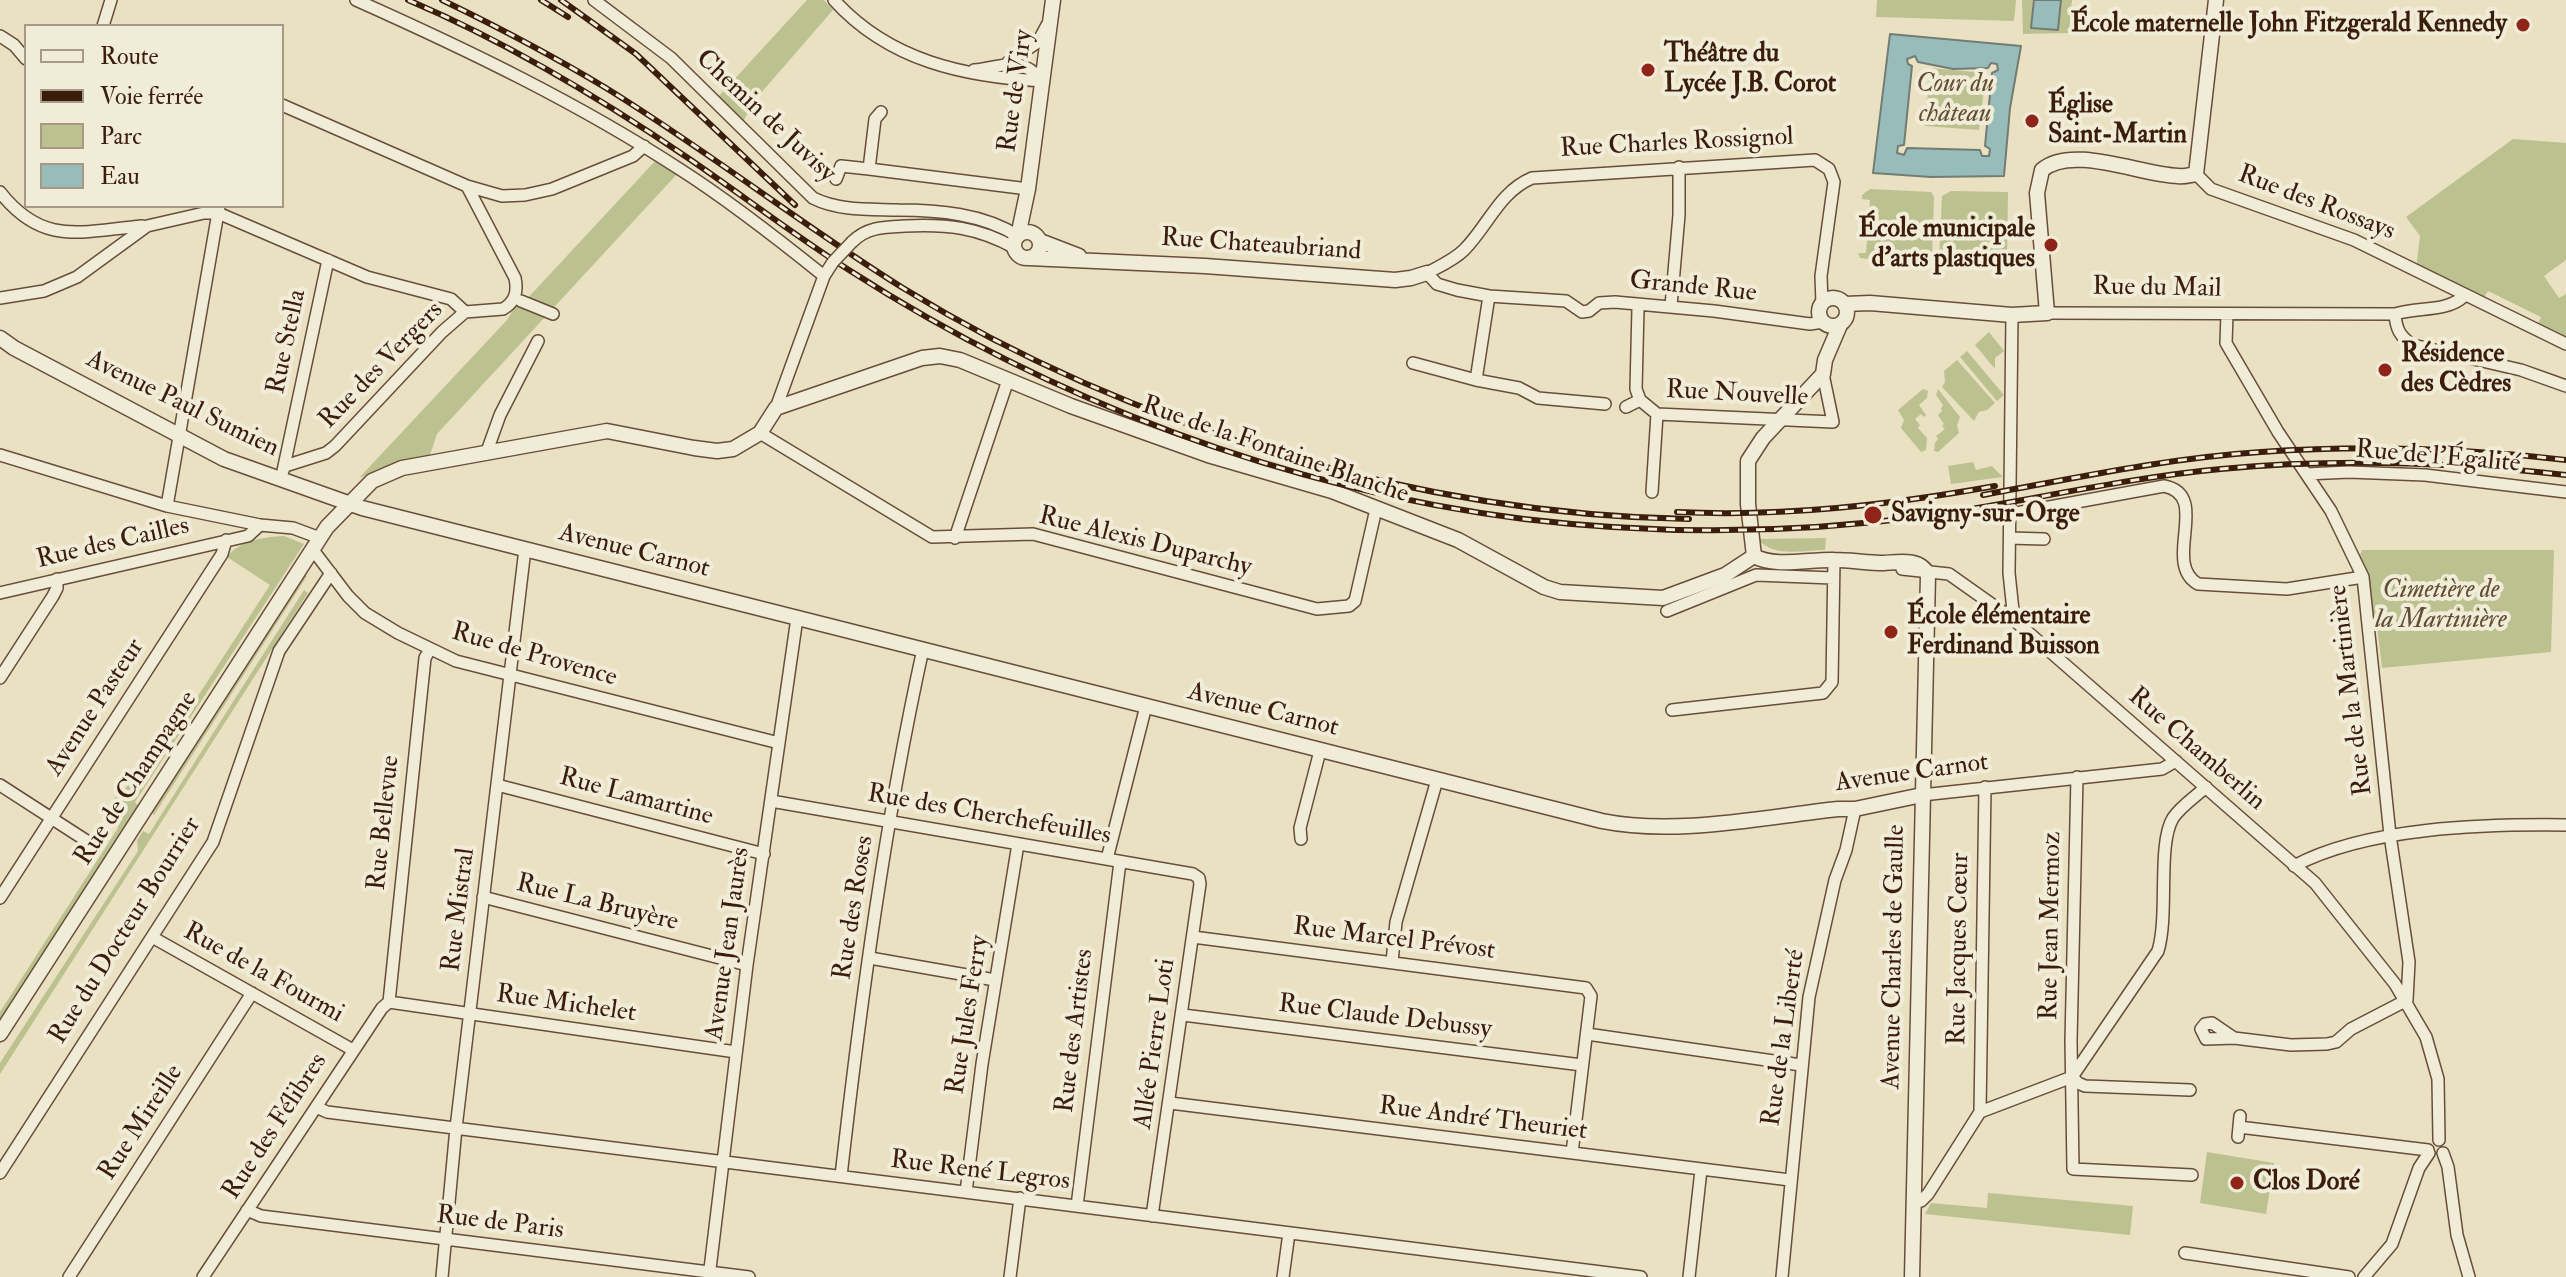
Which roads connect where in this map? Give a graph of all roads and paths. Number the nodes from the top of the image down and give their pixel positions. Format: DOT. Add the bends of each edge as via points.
graph roads {
  1 [pos="111,0"];
  2 [pos="356,0"];
  3 [pos="594,0"];
  4 [pos="834,0"];
  5 [pos="1053,0"];
  6 [pos="2216,0"];
  7 [pos="1051,18"];
  8 [pos="104,24"];
  9 [pos="0,36"];
  10 [pos="24,57"];
  11 [pos="1004,64"];
  12 [pos="958,72"];
  13 [pos="1043,81"];
  14 [pos="284,106"];
  15 [pos="881,112"];
  16 [pos="644,146"];
  17 [pos="1679,167"];
  18 [pos="869,169"];
  19 [pos="2196,174"];
  20 [pos="836,179"];
  21 [pos="467,186"];
  22 [pos="1028,189"];
  23 [pos="0,192"];
  24 [pos="219,210"];
  25 [pos="147,226"];
  26 [pos="1037,238"];
  27 [pos="1017,242"];
  28 [pos="1029,258"];
  29 [pos="1091,259"];
  30 [pos="328,260"];
  31 [pos="1427,273"];
  32 [pos="824,276"];
  33 [pos="1489,296"];
  34 [pos="2464,296"];
  35 [pos="0,298"];
  36 [pos="517,301"];
  37 [pos="1822,303"];
  38 [pos="1845,304"];
  39 [pos="1671,306"];
  40 [pos="1638,308"];
  41 [pos="465,312"];
  42 [pos="2047,313"];
  43 [pos="553,314"];
  44 [pos="2227,314"];
  45 [pos="2395,314"];
  46 [pos="2012,315"];
  47 [pos="1823,322"];
  48 [pos="1840,325"];
  49 [pos="0,338"];
  50 [pos="538,341"];
  51 [pos="2566,344"];
  52 [pos="1413,363"];
  53 [pos="1824,367"];
  54 [pos="1008,380"];
  55 [pos="1476,380"];
  56 [pos="2566,386"];
  57 [pos="1640,400"];
  58 [pos="1605,404"];
  59 [pos="1626,407"];
  60 [pos="776,408"];
  61 [pos="1657,414"];
  62 [pos="1781,420"];
  63 [pos="760,433"];
  64 [pos="178,435"];
  65 [pos="486,454"];
  66 [pos="0,455"];
  67 [pos="282,473"];
  68 [pos="2306,474"];
  69 [pos="1652,492"];
  70 [pos="2566,492"];
  71 [pos="348,503"];
  72 [pos="167,506"];
  73 [pos="1376,509"];
  74 [pos="2011,514"];
  75 [pos="237,520"];
  76 [pos="260,525"];
  77 [pos="955,538"];
  78 [pos="2010,538"];
  79 [pos="231,539"];
  80 [pos="2044,539"];
  81 [pos="316,544"];
  82 [pos="525,549"];
  83 [pos="1754,556"];
  84 [pos="1834,560"];
  85 [pos="1885,563"];
  86 [pos="1922,572"];
  87 [pos="331,573"];
  88 [pos="2363,577"];
  89 [pos="1833,578"];
  90 [pos="57,579"];
  91 [pos="0,593"];
  92 [pos="1667,611"];
  93 [pos="797,618"];
  94 [pos="2014,620"];
  95 [pos="430,649"];
  96 [pos="923,649"];
  97 [pos="509,674"];
  98 [pos="0,678"];
  99 [pos="1146,706"];
  100 [pos="1672,710"];
  101 [pos="779,743"];
  102 [pos="1320,751"];
  103 [pos="2176,761"];
  104 [pos="2077,777"];
  105 [pos="1437,780"];
  106 [pos="0,785"];
  107 [pos="497,785"];
  108 [pos="1985,787"];
  109 [pos="2206,787"];
  110 [pos="1922,795"];
  111 [pos="771,801"];
  112 [pos="1855,809"];
  113 [pos="51,818"];
  114 [pos="891,822"];
  115 [pos="2566,825"];
  116 [pos="2390,835"];
  117 [pos="1301,839"];
  118 [pos="1018,844"];
  119 [pos="93,845"];
  120 [pos="764,854"];
  121 [pos="1114,860"];
  122 [pos="2294,866"];
  123 [pos="1199,878"];
  124 [pos="483,897"];
  125 [pos="0,898"];
  126 [pos="152,937"];
  127 [pos="1193,937"];
  128 [pos="870,958"];
  129 [pos="1392,962"];
  130 [pos="747,965"];
  131 [pos="995,980"];
  132 [pos="252,993"];
  133 [pos="2407,1000"];
  134 [pos="389,1002"];
  135 [pos="470,1013"];
  136 [pos="1183,1015"];
  137 [pos="0,1034"];
  138 [pos="1587,1034"];
  139 [pos="2234,1038"];
  140 [pos="353,1050"];
  141 [pos="736,1052"];
  142 [pos="1582,1065"];
  143 [pos="1801,1065"];
  144 [pos="2072,1077"];
  145 [pos="2190,1090"];
  146 [pos="1170,1103"];
  147 [pos="316,1107"];
  148 [pos="1980,1112"];
  149 [pos="2239,1127"];
  150 [pos="456,1128"];
  151 [pos="2439,1140"];
  152 [pos="2428,1152"];
  153 [pos="1572,1153"];
  154 [pos="2443,1153"];
  155 [pos="723,1161"];
  156 [pos="1701,1170"];
  157 [pos="0,1173"];
  158 [pos="2192,1175"];
  159 [pos="841,1176"];
  160 [pos="1790,1180"];
  161 [pos="966,1192"];
  162 [pos="1020,1198"];
  163 [pos="1914,1202"];
  164 [pos="1077,1206"];
  165 [pos="247,1210"];
  166 [pos="1152,1216"];
  167 [pos="1289,1233"];
  168 [pos="445,1239"];
  169 [pos="2185,1253"];
  170 [pos="709,1274"];
  171 [pos="69,1277"];
  172 [pos="203,1277"];
  173 [pos="442,1277"];
  174 [pos="749,1277"];
  175 [pos="1010,1277"];
  176 [pos="1283,1277"];
  177 [pos="1641,1277"];
  178 [pos="1689,1277"];
  179 [pos="1782,1277"];
  180 [pos="1912,1277"];
  181 [pos="2349,1277"];
  182 [pos="2364,1277"];
  183 [pos="2469,1277"];
  1 -- 8 [label="street"];
  2 -- 16 [label="street" via="469,51"];
  3 -- 27 [label="street, Chemin de Juvisy" via="671,58 813,198 840,207 965,215 999,225"];
  4 -- 12 [label="street" via="892,47"];
  5 -- 7 [label="street, Rue de Viry"];
  6 -- 19 [label="street"];
  7 -- 11 [label="street" via="1038,42"];
  7 -- 13 [label="street, Rue de Viry"];
  9 -- 10 [label="street"];
  11 -- 12 [label="street"];
  11 -- 13 [label="street" via="1024,65"];
  12 -- 13 [label="street"];
  13 -- 22 [label="street, Rue de Viry"];
  14 -- 21 [label="street"];
  15 -- 18 [label="street" via="875,119"];
  16 -- 21 [label="street" via="633,156 552,189 525,195 486,193"];
  16 -- 32 [label="street"];
  17 -- 31 [label="street, Rue Charles Rossignol" via="1532,178 1502,200 1464,250"];
  17 -- 37 [label="street, Rue Charles Rossignol" via="1810,160 1826,166 1834,182"];
  17 -- 39 [label="street"];
  18 -- 20 [label="street" via="841,166"];
  18 -- 22 [label="street"];
  19 -- 34 [label="street, Rue des Rossays" via="2211,189 2354,240"];
  19 -- 42 [label="street" via="2175,176 2069,160 2056,160 2042,170 2037,193"];
  21 -- 36 [label="street" via="515,278"];
  22 -- 26 [label="street, Rue de Viry"];
  22 -- 27 [label="street, Rue de Viry"];
  23 -- 25 [label="street" via="18,213 55,232"];
  24 -- 25 [label="street"];
  24 -- 30 [label="street"];
  24 -- 64 [label="street"];
  25 -- 35 [label="street" via="70,281"];
  26 -- 27 [label="street" via="1026,232"];
  26 -- 28 [label="street" via="1039,252"];
  26 -- 29 [label="street, Rue Chateaubriand"];
  27 -- 28 [label="street" via="1019,255"];
  27 -- 32 [label="street, bridge" via="949,225 872,229 852,242"];
  28 -- 29 [label="street, Rue Chateaubriand"];
  29 -- 31 [label="street, Rue Chateaubriand" via="1395,280"];
  30 -- 41 [label="street" via="367,277 451,299"];
  30 -- 67 [label="street, Rue Stella"];
  31 -- 33 [label="street, Grande Rue" via="1437,284"];
  32 -- 60 [label="street"];
  33 -- 39 [label="street, Grande Rue" via="1566,301 1582,312 1609,301"];
  33 -- 55 [label="street"];
  34 -- 45 [label="street, Rue du Mail" via="2451,304"];
  34 -- 51 [label="street, Rue des Rossays"];
  36 -- 41 [label="street" via="503,309"];
  36 -- 43 [label="street"];
  37 -- 38 [label="street" via="1834,298"];
  37 -- 47 [label="street, Rue Charles Rossignol"];
  38 -- 46 [label="street, Rue du Mail"];
  38 -- 48 [label="street" via="1848,313"];
  39 -- 47 [label="street, Grande Rue"];
  40 -- 57 [label="street, Rue Nouvelle"];
  41 -- 67 [label="street, Rue des Vergers" via="335,446"];
  42 -- 44 [label="street, Rue du Mail"];
  42 -- 46 [label="street, Rue du Mail"];
  44 -- 45 [label="street, Rue du Mail"];
  44 -- 68 [label="street, Rue de la Martinière" via="2226,343"];
  45 -- 56 [label="street" via="2400,334 2413,345"];
  46 -- 74 [label="street"];
  47 -- 48 [label="street"];
  47 -- 53 [label="street, Rue Charles Rossignol"];
  48 -- 53 [label="street"];
  49 -- 64 [label="street, Avenue Paul Sumien"];
  50 -- 65 [label="street"];
  52 -- 55 [label="street"];
  53 -- 62 [label="street"];
  53 -- 62 [label="street, Rue Nouvelle" via="1833,422"];
  54 -- 60 [label="street, Rue de la Fontaine Blanche" via="950,357 931,356"];
  54 -- 73 [label="street, Rue de la Fontaine Blanche" via="1208,455"];
  54 -- 77 [label="street"];
  55 -- 58 [label="street" via="1519,388 1538,398"];
  57 -- 59 [label="street"];
  57 -- 61 [label="street, Rue Nouvelle"];
  60 -- 63 [label="street"];
  61 -- 62 [label="street, Rue Nouvelle"];
  61 -- 69 [label="street"];
  62 -- 83 [label="street" via="1748,461"];
  63 -- 65 [label="street, Rue de Champagne" via="733,449 717,451 607,431"];
  63 -- 77 [label="street, Rue Alexis Duparchy" via="932,537"];
  64 -- 67 [label="street, Avenue Paul Sumien" via="224,459"];
  64 -- 72 [label="street"];
  65 -- 71 [label="street, Rue de Champagne" via="389,471"];
  66 -- 72 [label="street"];
  67 -- 71 [label="street, Avenue Paul Sumien"];
  68 -- 70 [label="street, Rue de l'Égalité" via="2425,475"];
  68 -- 88 [label="street, Rue de la Martinière" via="2343,532"];
  71 -- 81 [label="street, Rue de Champagne"];
  71 -- 82 [label="street, Avenue Carnot"];
  72 -- 75 [label="street"];
  73 -- 77 [label="street, Rue Alexis Duparchy" via="1353,604 1317,609 1033,534"];
  73 -- 83 [label="street, Rue de la Fontaine Blanche" via="1458,540 1567,593 1663,598 1725,575"];
  74 -- 78 [label="street"];
  74 -- 88 [label="street" via="2170,487 2185,504 2183,565 2198,584 2287,589"];
  75 -- 76 [label="street"];
  75 -- 79 [label="street"];
  76 -- 79 [label="street, Rue des Cailles" via="248,536"];
  76 -- 81 [label="street" via="305,531"];
  78 -- 80 [label="street"];
  78 -- 94 [label="street"];
  79 -- 90 [label="street, Rue des Cailles"];
  79 -- 113 [label="street, Avenue Pasteur"];
  81 -- 87 [label="street, Rue de Provence"];
  81 -- 137 [label="street, Rue de Champagne"];
  82 -- 93 [label="street, Avenue Carnot"];
  82 -- 97 [label="street, Rue Mistral"];
  83 -- 84 [label="street"];
  84 -- 85 [label="street"];
  84 -- 89 [label="street"];
  85 -- 86 [label="street"];
  85 -- 86 [label="street" via="1914,563"];
  86 -- 94 [label="street, Rue Chamberlin" via="1949,574"];
  86 -- 110 [label="street, Avenue Charles de Gaulle" via="1928,575"];
  87 -- 95 [label="street, Rue de Provence" via="365,613"];
  87 -- 126 [label="street, Rue du Docteur Bourrier" via="279,651 213,842"];
  88 -- 116 [label="street, Rue de la Martinière"];
  89 -- 92 [label="street" via="1756,575"];
  89 -- 100 [label="street" via="1828,690"];
  90 -- 91 [label="street, Rue des Cailles"];
  90 -- 98 [label="street" via="53,596"];
  93 -- 96 [label="street, Avenue Carnot"];
  93 -- 101 [label="street, Avenue Jean Jaurès"];
  94 -- 103 [label="street, Rue Chamberlin"];
  95 -- 97 [label="street, Rue de Provence"];
  95 -- 134 [label="street, Rue Bellevue"];
  96 -- 99 [label="street, Avenue Carnot"];
  96 -- 114 [label="street, Rue des Roses"];
  97 -- 101 [label="street, Rue de Provence"];
  97 -- 107 [label="street, Rue Mistral"];
  99 -- 102 [label="street, Avenue Carnot"];
  99 -- 121 [label="street, Rue des Artistes"];
  101 -- 111 [label="street, Avenue Jean Jaurès"];
  102 -- 105 [label="street, Avenue Carnot"];
  102 -- 117 [label="street"];
  103 -- 104 [label="street, Avenue Carnot" via="2162,769"];
  103 -- 109 [label="street, Rue Chamberlin"];
  104 -- 108 [label="street, Avenue Carnot"];
  104 -- 144 [label="street, Rue Jean Mermoz"];
  105 -- 112 [label="street, Avenue Carnot" via="1634,827"];
  105 -- 129 [label="street" via="1396,922"];
  106 -- 113 [label="street"];
  107 -- 120 [label="street, Rue Lamartine"];
  107 -- 124 [label="street, Rue Mistral"];
  108 -- 110 [label="street, Avenue Carnot"];
  108 -- 148 [label="street, Rue Jacques Cœur"];
  109 -- 122 [label="street, Rue Chamberlin"];
  109 -- 144 [label="street" via="2169,826 2158,951"];
  110 -- 112 [label="street, Avenue Carnot"];
  110 -- 163 [label="street, Avenue Charles de Gaulle"];
  111 -- 114 [label="street, Rue des Cherchefeuilles"];
  111 -- 120 [label="street, Avenue Jean Jaurès"];
  112 -- 143 [label="street, Rue de la Liberté" via="1818,951"];
  113 -- 119 [label="street"];
  113 -- 125 [label="street, Avenue Pasteur"];
  114 -- 118 [label="street, Rue des Cherchefeuilles"];
  114 -- 128 [label="street, Rue des Roses"];
  115 -- 116 [label="street"];
  116 -- 122 [label="street"];
  116 -- 133 [label="street, Rue de la Martinière" via="2409,962"];
  118 -- 121 [label="street, Rue des Cherchefeuilles"];
  118 -- 131 [label="street, Rue Jules Ferry"];
  120 -- 130 [label="street, Avenue Jean Jaurès"];
  121 -- 123 [label="street, Rue des Cherchefeuilles"];
  121 -- 164 [label="street, Rue des Artistes"];
  122 -- 133 [label="street, Rue Chamberlin" via="2324,892"];
  123 -- 127 [label="street, Allée Pierre Loti"];
  124 -- 130 [label="street, Rue La Bruyère"];
  124 -- 135 [label="street, Rue Mistral"];
  126 -- 132 [label="street, Rue de la Fourmi"];
  126 -- 157 [label="street, Rue du Docteur Bourrier"];
  127 -- 129 [label="street, Rue Marcel Prévost"];
  127 -- 136 [label="street, Allée Pierre Loti"];
  128 -- 131 [label="street"];
  128 -- 159 [label="street, Rue des Roses"];
  129 -- 138 [label="street, Rue Marcel Prévost" via="1582,986 1591,996"];
  130 -- 141 [label="street, Avenue Jean Jaurès"];
  131 -- 161 [label="street, Rue Jules Ferry"];
  132 -- 140 [label="street, Rue de la Fourmi"];
  132 -- 171 [label="street, Rue Mireille"];
  133 -- 139 [label="street" via="2327,1044"];
  133 -- 151 [label="street, Rue Chamberlin" via="2426,1037 2438,1079"];
  134 -- 135 [label="street, Rue Michelet"];
  134 -- 140 [label="street, Rue des Félibres"];
  135 -- 141 [label="street, Rue Michelet"];
  135 -- 150 [label="street, Rue Mistral"];
  136 -- 142 [label="street, Rue Claude Debussy"];
  136 -- 146 [label="street, Allée Pierre Loti"];
  138 -- 142 [label="street"];
  138 -- 143 [label="street"];
  140 -- 147 [label="street, Rue des Félibres"];
  141 -- 155 [label="street, Avenue Jean Jaurès"];
  142 -- 153 [label="street"];
  143 -- 160 [label="street, Rue de la Liberté"];
  144 -- 145 [label="street" via="2085,1086"];
  144 -- 148 [label="street"];
  144 -- 158 [label="street, Rue Jean Mermoz" via="2073,1169"];
  146 -- 153 [label="street, Rue André Theuriet"];
  146 -- 166 [label="street, Allée Pierre Loti"];
  147 -- 150 [label="street, Rue René Legros"];
  147 -- 165 [label="street, Rue des Félibres"];
  148 -- 163 [label="street" via="1928,1194"];
  149 -- 152 [label="street"];
  150 -- 155 [label="street, Rue René Legros"];
  150 -- 168 [label="street, Rue Mistral"];
  151 -- 152 [label="street" via="2431,1141"];
  151 -- 154 [label="street" via="2445,1145"];
  152 -- 154 [label="street" via="2436,1157"];
  152 -- 182 [label="street" via="2392,1244"];
  153 -- 156 [label="street, Rue André Theuriet"];
  154 -- 183 [label="street"];
  155 -- 159 [label="street, Rue René Legros"];
  155 -- 170 [label="street, Avenue Jean Jaurès"];
  156 -- 160 [label="street, Rue André Theuriet"];
  156 -- 178 [label="street"];
  159 -- 161 [label="street, Rue René Legros"];
  160 -- 179 [label="street, Rue de la Liberté"];
  161 -- 162 [label="street, Rue René Legros"];
  162 -- 164 [label="street, Rue René Legros"];
  162 -- 175 [label="street"];
  163 -- 180 [label="street, Avenue Charles de Gaulle"];
  164 -- 166 [label="street, Rue René Legros"];
  165 -- 168 [label="street, Rue de Paris"];
  165 -- 172 [label="street, Rue des Félibres"];
  166 -- 167 [label="street, Rue René Legros"];
  167 -- 176 [label="street"];
  167 -- 177 [label="street, Rue René Legros"];
  168 -- 170 [label="street, Rue de Paris"];
  168 -- 173 [label="street, Rue Mistral"];
  169 -- 181 [label="street"];
  170 -- 174 [label="street, Rue de Paris"];
}
